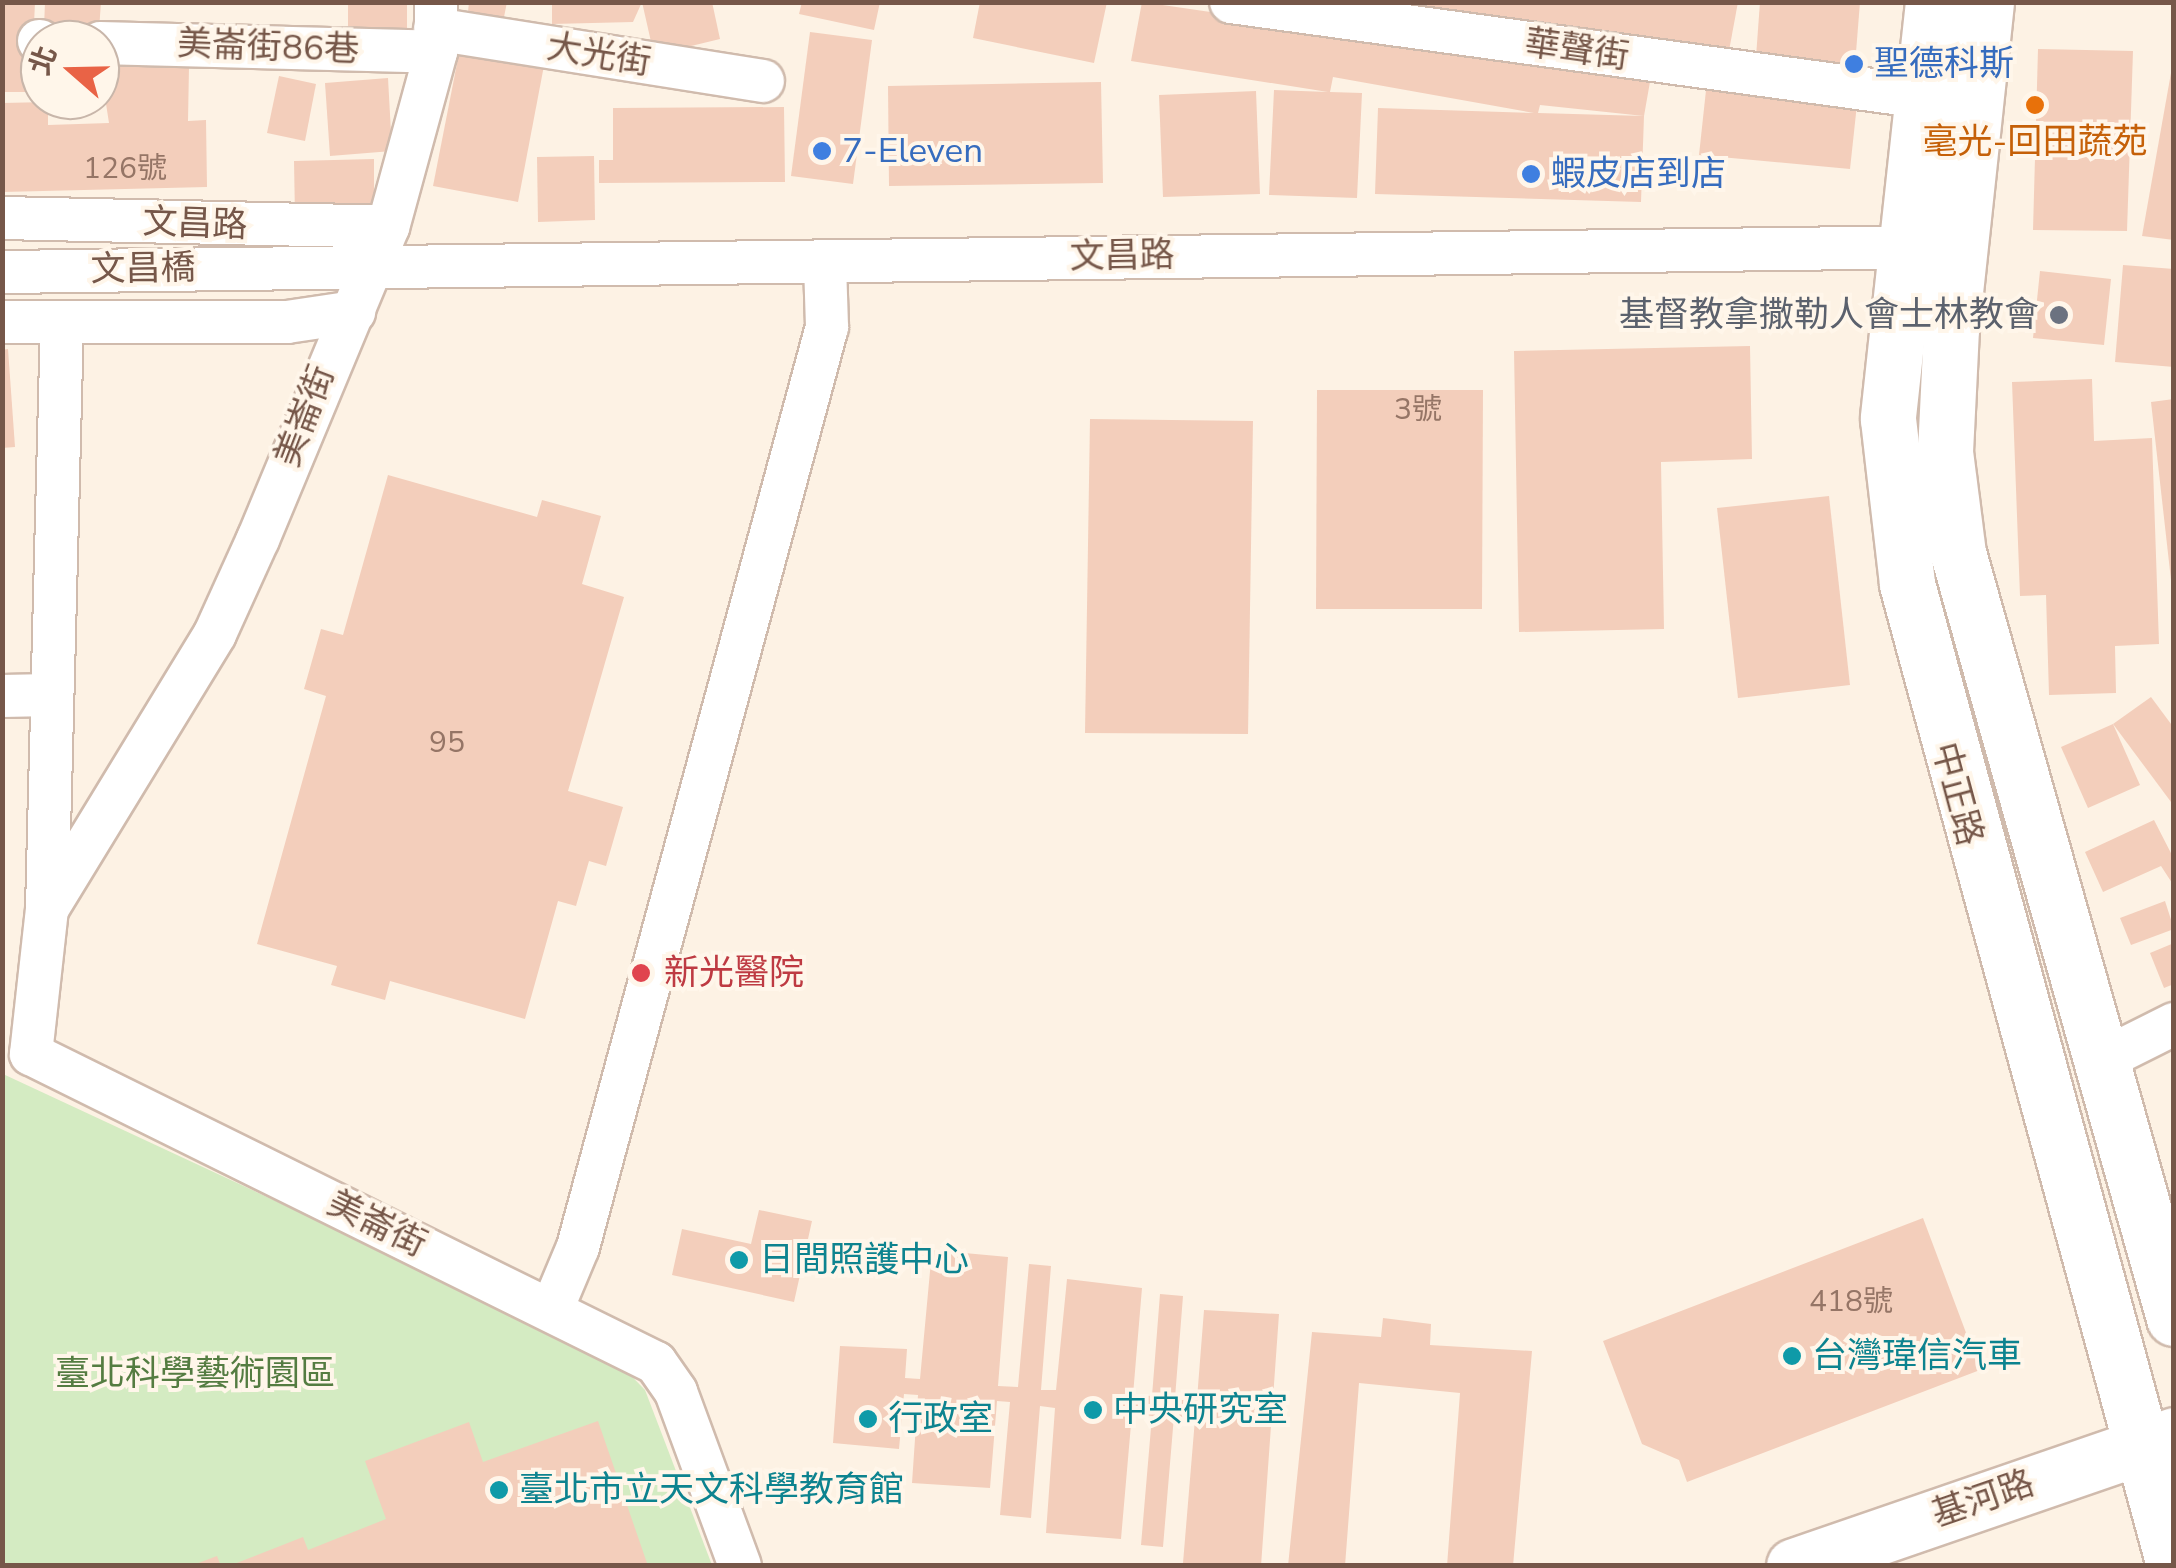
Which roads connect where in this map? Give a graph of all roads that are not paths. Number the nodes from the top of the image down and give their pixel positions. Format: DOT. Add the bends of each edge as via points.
graph roads {
  1 [pos="1232,2"];
  2 [pos="1932,2"];
  3 [pos="1986,2"];
  4 [pos="436,28"];
  5 [pos="120,41"];
  6 [pos="763,81"];
  7 [pos="1923,97"];
  8 [pos="2,218"];
  9 [pos="388,227"];
  10 [pos="1933,246"];
  11 [pos="825,262"];
  12 [pos="284,267"];
  13 [pos="366,270"];
  14 [pos="2,272"];
  15 [pos="354,312"];
  16 [pos="2,322"];
  17 [pos="62,322"];
  18 [pos="2,696"];
  19 [pos="50,696"];
  20 [pos="46,909"];
  21 [pos="2174,1024"];
  22 [pos="17,1055"];
  23 [pos="2100,1060"];
  24 [pos="552,1309"];
  25 [pos="2174,1318"];
  26 [pos="2156,1439"];
  27 [pos="2174,1565"];
  28 [pos="740,1566"];
  29 [pos="1794,1566"];
  1 -- 7 [label="street, 華聲街"];
  2 -- 7 [label="main road, 中正路"];
  3 -- 10 [label="main road, 中正路"];
  4 -- 5 [label="street, 美崙街86巷"];
  4 -- 6 [label="street, 大光街"];
  4 -- 9 [label="street, 美崙街"];
  7 -- 10 [label="main road, 中正路"];
  8 -- 9 [label="street, 文昌路"];
  9 -- 13 [label="street, 美崙街"];
  10 -- 11 [label="street, 文昌路"];
  10 -- 23 [label="main road, 中正路" via="1958,553"];
  10 -- 26 [label="main road, 中正路" via="1888,419 1907,584"];
  11 -- 13 [label="street, 文昌路"];
  11 -- 24 [label="street" via="822,345 578,1247"];
  12 -- 13 [label="street, 文昌路"];
  12 -- 14 [label="street, 文昌橋"];
  13 -- 15 [label="street, 美崙街"];
  15 -- 17 [label="street" via="287,322"];
  15 -- 20 [label="street, 美崙街" via="325,360 215,634"];
  16 -- 17 [label="street"];
  17 -- 19 [label="street, 美崙街"];
  18 -- 19 [label="street"];
  19 -- 20 [label="street, 美崙街"];
  20 -- 22 [label="street, 美崙街"];
  21 -- 23 [label="street"];
  22 -- 24 [label="street, 美崙街"];
  23 -- 25 [label="main road, 中正路"];
  24 -- 28 [label="street, 美崙街" via="656,1364 676,1392"];
  26 -- 27 [label="main road, 中正路"];
  26 -- 29 [label="main road, 基河路"];
}
